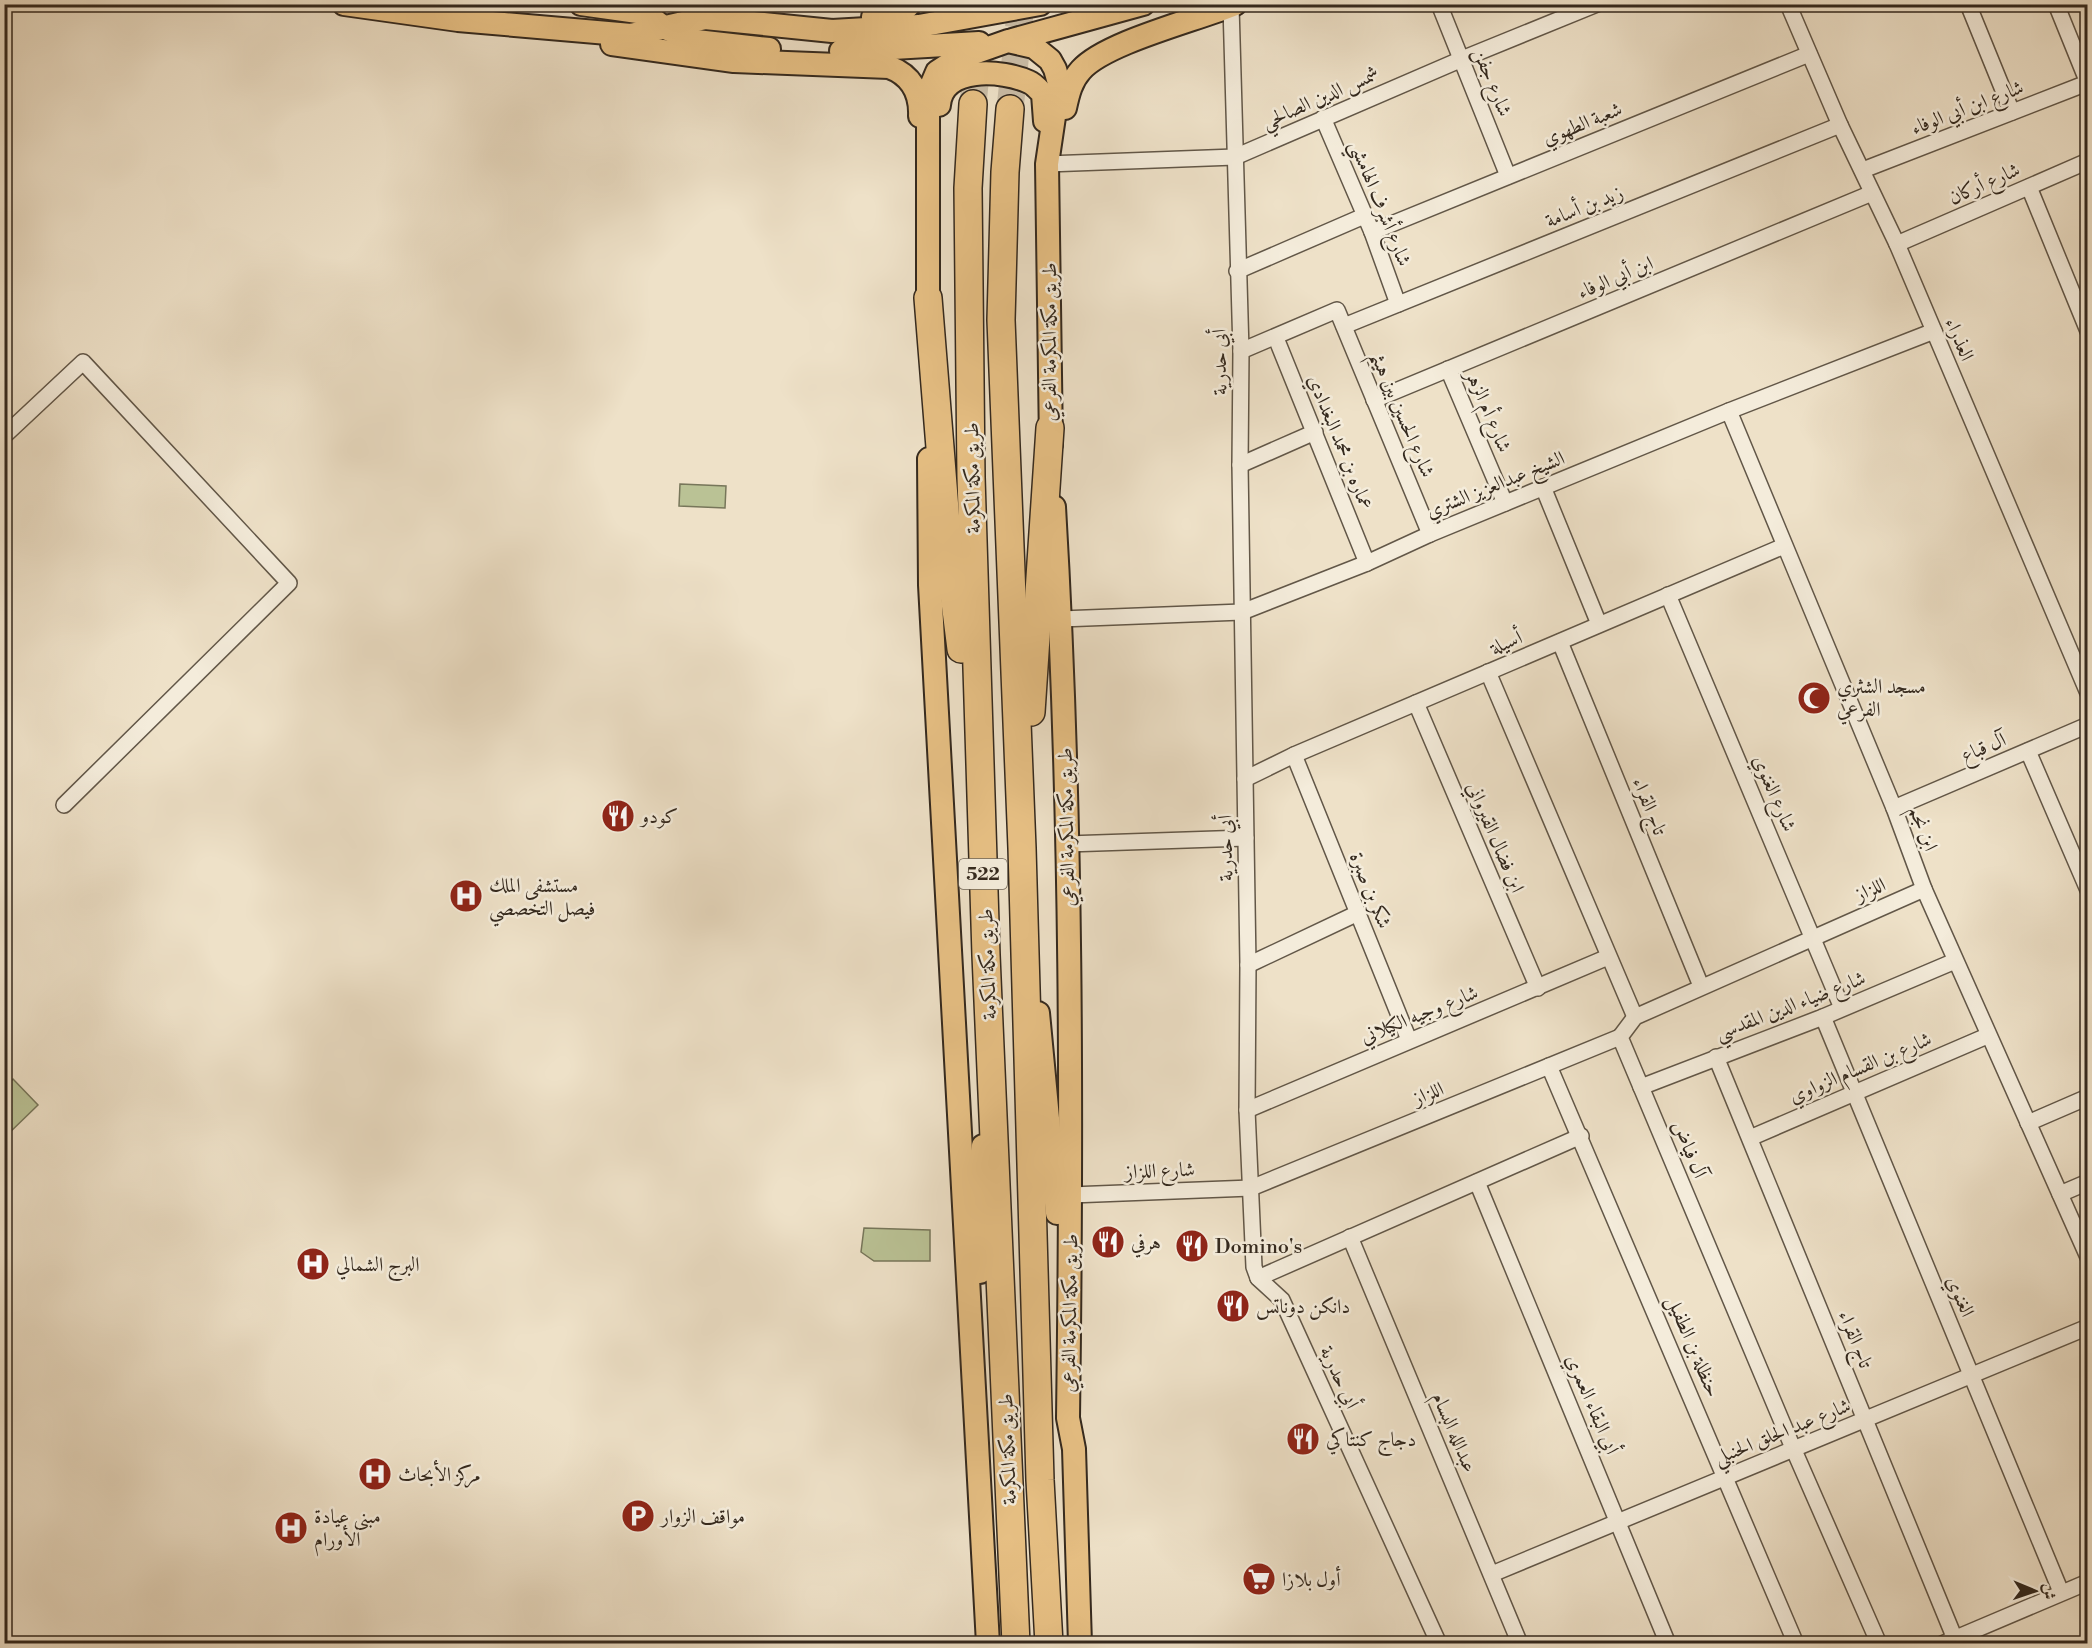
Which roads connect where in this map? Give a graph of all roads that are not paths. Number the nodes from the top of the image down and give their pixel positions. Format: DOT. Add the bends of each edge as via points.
graph roads {
  1 [pos="344,4"];
  2 [pos="581,4"];
  3 [pos="686,4"];
  4 [pos="910,4"];
  5 [pos="961,4"];
  6 [pos="1040,4"];
  7 [pos="1143,4"];
  8 [pos="1439,4"];
  9 [pos="1597,4"];
  10 [pos="1788,4"];
  11 [pos="1968,4"];
  12 [pos="2056,4"];
  13 [pos="1233,5"];
  14 [pos="1018,7"];
  15 [pos="458,20"];
  16 [pos="663,27"];
  17 [pos="1008,41"];
  18 [pos="1809,54"];
  19 [pos="1462,59"];
  20 [pos="2087,83"];
  21 [pos="973,104"];
  22 [pos="1010,109"];
  23 [pos="2012,112"];
  24 [pos="1323,118"];
  25 [pos="1840,125"];
  26 [pos="1235,157"];
  27 [pos="2088,160"];
  28 [pos="1047,164"];
  29 [pos="1863,170"];
  30 [pos="1508,176"];
  31 [pos="2029,187"];
  32 [pos="1872,193"];
  33 [pos="1364,216"];
  34 [pos="1372,232"];
  35 [pos="1896,244"];
  36 [pos="1237,271"];
  37 [pos="928,298"];
  38 [pos="1398,304"];
  39 [pos="1344,326"];
  40 [pos="1934,331"];
  41 [pos="2088,331"];
  42 [pos="1276,338"];
  43 [pos="1241,351"];
  44 [pos="1448,369"];
  45 [pos="1374,400"];
  46 [pos="1729,411"];
  47 [pos="1050,428"];
  48 [pos="1315,432"];
  49 [pos="4,436"];
  50 [pos="1240,465"];
  51 [pos="1543,487"];
  52 [pos="1505,503"];
  53 [pos="1430,534"];
  54 [pos="1784,546"];
  55 [pos="1367,563"];
  56 [pos="1668,596"];
  57 [pos="1242,612"];
  58 [pos="1061,619"];
  59 [pos="1599,624"];
  60 [pos="1560,642"];
  61 [pos="1488,672"];
  62 [pos="2088,693"];
  63 [pos="1416,703"];
  64 [pos="2088,725"];
  65 [pos="2028,751"];
  66 [pos="1294,755"];
  67 [pos="1245,779"];
  68 [pos="64,805"];
  69 [pos="981,805"];
  70 [pos="1894,808"];
  71 [pos="1246,838"];
  72 [pos="1067,844"];
  73 [pos="1022,848"];
  74 [pos="1924,889"];
  75 [pos="2088,890"];
  76 [pos="1358,913"];
  77 [pos="1813,936"];
  78 [pos="986,955"];
  79 [pos="1608,957"];
  80 [pos="1955,961"];
  81 [pos="1248,965"];
  82 [pos="1701,986"];
  83 [pos="1538,988"];
  84 [pos="1842,1008"];
  85 [pos="1635,1017"];
  86 [pos="1822,1017"];
  87 [pos="1987,1036"];
  88 [pos="1620,1037"];
  89 [pos="1409,1040"];
  90 [pos="1716,1057"];
  91 [pos="1549,1066"];
  92 [pos="1641,1087"];
  93 [pos="1853,1092"];
  94 [pos="2088,1097"];
  95 [pos="1247,1110"];
  96 [pos="2028,1123"];
  97 [pos="1581,1136"];
  98 [pos="1750,1137"];
  99 [pos="1477,1182"];
  100 [pos="2088,1182"];
  101 [pos="1251,1188"];
  102 [pos="2060,1194"];
  103 [pos="1071,1195"];
  104 [pos="1350,1237"];
  105 [pos="2088,1257"];
  106 [pos="1258,1278"];
  107 [pos="2088,1327"];
  108 [pos="1972,1375"];
  109 [pos="1068,1418"];
  110 [pos="1867,1419"];
  111 [pos="976,1449"];
  112 [pos="1793,1449"];
  113 [pos="1727,1476"];
  114 [pos="1619,1522"];
  115 [pos="1492,1574"];
  116 [pos="2088,1582"];
  117 [pos="2061,1592"];
  118 [pos="1949,1641"];
  119 [pos="988,1644"];
  120 [pos="1016,1644"];
  121 [pos="1049,1644"];
  122 [pos="1080,1644"];
  123 [pos="1439,1644"];
  124 [pos="1520,1644"];
  125 [pos="1668,1644"];
  126 [pos="1796,1644"];
  127 [pos="1879,1644"];
  1 -- 15 [label="main road"];
  2 -- 16 [label="main road" via="645,13"];
  3 -- 4 [label="main road" via="814,18 880,17 903,11"];
  5 -- 14 [label="main road"];
  6 -- 14 [label="main road"];
  7 -- 17 [label="main road"];
  8 -- 19 [label="street, شارع جفن"];
  9 -- 19 [label="street, شمس الدين الصالحي"];
  10 -- 18 [label="street, العذراء"];
  11 -- 23 [label="street"];
  12 -- 20 [label="street"];
  13 -- 26 [label="street, أبي حدرية"];
  13 -- 28 [label="main road" via="1106,51 1082,69 1071,84"];
  14 -- 16 [label="main road" via="919,26 832,31 705,18"];
  15 -- 16 [label="main road" via="631,35"];
  15 -- 37 [label="main road" via="734,61 889,68 902,72 911,81 921,109 920,165"];
  16 -- 17 [label="main road" via="696,41 806,52"];
  17 -- 28 [label="main road, طريق مكة المكرمة الفرعي" via="1034,47 1055,69 1059,83"];
  17 -- 37 [label="main road" via="957,59 938,72 928,93"];
  18 -- 25 [label="street, العذراء"];
  18 -- 30 [label="street, شعبة الطهوي"];
  19 -- 24 [label="street, شمس الدين الصالحي"];
  19 -- 30 [label="street, شارع جفن"];
  20 -- 23 [label="street, شارع ابن أبي الوفاء"];
  21 -- 69 [label="highway, طريق مكة المكرمة / 522" via="968,200 971,477"];
  22 -- 73 [label="highway, طريق مكة المكرمة / 522" via="1001,320"];
  23 -- 29 [label="street, شارع ابن أبي الوفاء"];
  24 -- 26 [label="street, شمس الدين الصالحي"];
  24 -- 33 [label="street, شارع أشرف الهامشي"];
  25 -- 29 [label="street, العذراء"];
  25 -- 38 [label="street, زيد بن أسامة"];
  26 -- 28 [label="street, شمس الدين الصالحي"];
  26 -- 36 [label="street, أبي حدرية"];
  27 -- 31 [label="street, شارع أركان"];
  28 -- 37 [label="main road" via="1043,94 1031,82 988,74 966,75 950,82 940,95"];
  28 -- 47 [label="main road, طريق مكة المكرمة الفرعي"];
  29 -- 32 [label="street, العذراء"];
  30 -- 34 [label="street, شعبة الطهوي"];
  31 -- 35 [label="street, شارع أركان"];
  31 -- 41 [label="street"];
  32 -- 35 [label="street, العذراء"];
  32 -- 44 [label="street, ابن أبي الوفاء"];
  33 -- 34 [label="street, شارع أشرف الهامشي"];
  33 -- 36 [label="street"];
  34 -- 38 [label="street, شارع أشرف الهامشي"];
  35 -- 40 [label="street, العذراء"];
  36 -- 43 [label="street, أبي حدرية"];
  37 -- 69 [label="highway" via="948,548"];
  37 -- 111 [label="main road" via="930,585"];
  38 -- 39 [label="street, زيد بن أسامة"];
  39 -- 42 [label="street, شارع الحسين بين هيثم" via="1337,310"];
  39 -- 45 [label="street, شارع الحسين بين هيثم"];
  40 -- 46 [label="street, الشيخ عبدالعزيز الشتري"];
  40 -- 62 [label="street, العذراء"];
  42 -- 43 [label="street"];
  42 -- 48 [label="street, عماره بن محمد البغدادي"];
  43 -- 50 [label="street, أبي حدرية"];
  44 -- 45 [label="street, ابن أبي الوفاء"];
  44 -- 52 [label="street, شارع أم الزهر"];
  45 -- 53 [label="street, شارع الحسين بين هيثم"];
  46 -- 51 [label="street, الشيخ عبدالعزيز الشتري"];
  46 -- 54 [label="street, ابن نجم"];
  47 -- 58 [label="main road, طريق مكة المكرمة الفرعي"];
  47 -- 73 [label="highway"];
  48 -- 50 [label="street"];
  48 -- 55 [label="street, عماره بن محمد البغدادي"];
  49 -- 68 [label="street" via="83,362 289,583"];
  50 -- 57 [label="street, أبي حدرية"];
  51 -- 52 [label="street, الشيخ عبدالعزيز الشتري"];
  51 -- 59 [label="street"];
  52 -- 53 [label="street, الشيخ عبدالعزيز الشتري"];
  53 -- 55 [label="street, الشيخ عبدالعزيز الشتري"];
  54 -- 56 [label="street, أسيلة"];
  54 -- 70 [label="street, ابن نجم"];
  55 -- 57 [label="street, الشيخ عبدالعزيز الشتري"];
  56 -- 59 [label="street, أسيلة"];
  56 -- 77 [label="street, شارع الغنوي"];
  57 -- 58 [label="street, الشيخ عبدالعزيز الشتري"];
  57 -- 67 [label="street, أبي حدرية"];
  58 -- 72 [label="main road, طريق مكة المكرمة الفرعي"];
  59 -- 60 [label="street, أسيلة"];
  60 -- 61 [label="street, أسيلة"];
  60 -- 82 [label="street, تاج القراء"];
  61 -- 63 [label="street, أسيلة"];
  61 -- 79 [label="street"];
  63 -- 66 [label="street, أسيلة"];
  63 -- 83 [label="street, ابن فضال القيرواني"];
  64 -- 65 [label="street, آل قباع"];
  65 -- 70 [label="street, آل قباع"];
  65 -- 75 [label="street"];
  66 -- 67 [label="street, أسيلة"];
  66 -- 76 [label="street, شكر بن صبرة"];
  67 -- 71 [label="street, أبي حدرية"];
  69 -- 78 [label="highway, طريق مكة المكرمة / 522"];
  70 -- 74 [label="street, ابن نجم"];
  71 -- 72 [label="street"];
  71 -- 81 [label="street, أبي حدرية"];
  72 -- 103 [label="main road, طريق مكة المكرمة الفرعي"];
  73 -- 109 [label="main road" via="1055,1174"];
  73 -- 121 [label="highway, طريق مكة المكرمة / 522" via="1040,1480"];
  74 -- 77 [label="street, اللزاز"];
  74 -- 80 [label="street, ابن نجم"];
  76 -- 81 [label="street"];
  76 -- 89 [label="street, شكر بن صبرة"];
  77 -- 82 [label="street, اللزاز"];
  77 -- 84 [label="street, شارع الغنوي"];
  78 -- 111 [label="main road"];
  78 -- 120 [label="highway, طريق مكة المكرمة / 522"];
  79 -- 83 [label="street, شارع وجيه الكيلاني"];
  79 -- 85 [label="street"];
  80 -- 84 [label="street, شارع ضياء الدين المقدسي"];
  80 -- 87 [label="street, ابن نجم"];
  81 -- 95 [label="street, أبي حدرية"];
  82 -- 85 [label="street, اللزاز"];
  83 -- 89 [label="street, شارع وجيه الكيلاني"];
  84 -- 86 [label="street, شارع ضياء الدين المقدسي"];
  85 -- 88 [label="street"];
  86 -- 90 [label="street, شارع ضياء الدين المقدسي"];
  86 -- 93 [label="street, الغنوي"];
  87 -- 93 [label="street, شارع بن القسام الزواوي"];
  87 -- 96 [label="street, ابن نجم"];
  88 -- 91 [label="street, اللزاز"];
  88 -- 92 [label="street, آل فياض"];
  89 -- 95 [label="street, شارع وجيه الكيلاني"];
  90 -- 92 [label="street, شارع ضياء الدين المقدسي"];
  90 -- 98 [label="street, تاج القراء"];
  91 -- 97 [label="street, حنظلة بن الطفيل"];
  91 -- 101 [label="street, اللزاز"];
  92 -- 112 [label="street, آل فياض"];
  93 -- 98 [label="street, شارع بن القسام الزواوي"];
  93 -- 108 [label="street, الغنوي"];
  94 -- 96 [label="street"];
  95 -- 101 [label="street, أبي حدرية"];
  96 -- 102 [label="street, ابن نجم"];
  97 -- 99 [label="street"];
  97 -- 113 [label="street, حنظلة بن الطفيل"];
  98 -- 110 [label="street, تاج القراء"];
  99 -- 104 [label="street"];
  99 -- 114 [label="street, أبي البقاء العمري"];
  100 -- 102 [label="street"];
  101 -- 103 [label="street, شارع اللزاز"];
  101 -- 106 [label="street, أبي حدرية" via="1254,1267"];
  102 -- 105 [label="street, ابن نجم"];
  103 -- 109 [label="main road, طريق مكة المكرمة الفرعي"];
  104 -- 106 [label="street"];
  104 -- 115 [label="street, عبدالله البسام"];
  106 -- 123 [label="street, أبي حدرية" via="1282,1300"];
  107 -- 108 [label="street, شارع عبد الحلق الحنبلي"];
  108 -- 110 [label="street, شارع عبد الحلق الحنبلي"];
  108 -- 117 [label="street, الغنوي"];
  109 -- 122 [label="main road, طريق مكة المكرمة الفرعي" via="1074,1449"];
  110 -- 112 [label="street, شارع عبد الحلق الحنبلي"];
  110 -- 118 [label="street, تاج القراء"];
  111 -- 119 [label="main road"];
  112 -- 113 [label="street, شارع عبد الحلق الحنبلي"];
  112 -- 127 [label="street, آل فياض"];
  113 -- 114 [label="street, شارع عبد الحلق الحنبلي"];
  113 -- 126 [label="street, حنظلة بن الطفيل"];
  114 -- 115 [label="street, شارع عبد الحلق الحنبلي"];
  114 -- 125 [label="street, أبي البقاء العمري"];
  115 -- 124 [label="street, عبدالله البسام"];
  116 -- 117 [label="street"];
  117 -- 118 [label="street"];
}
